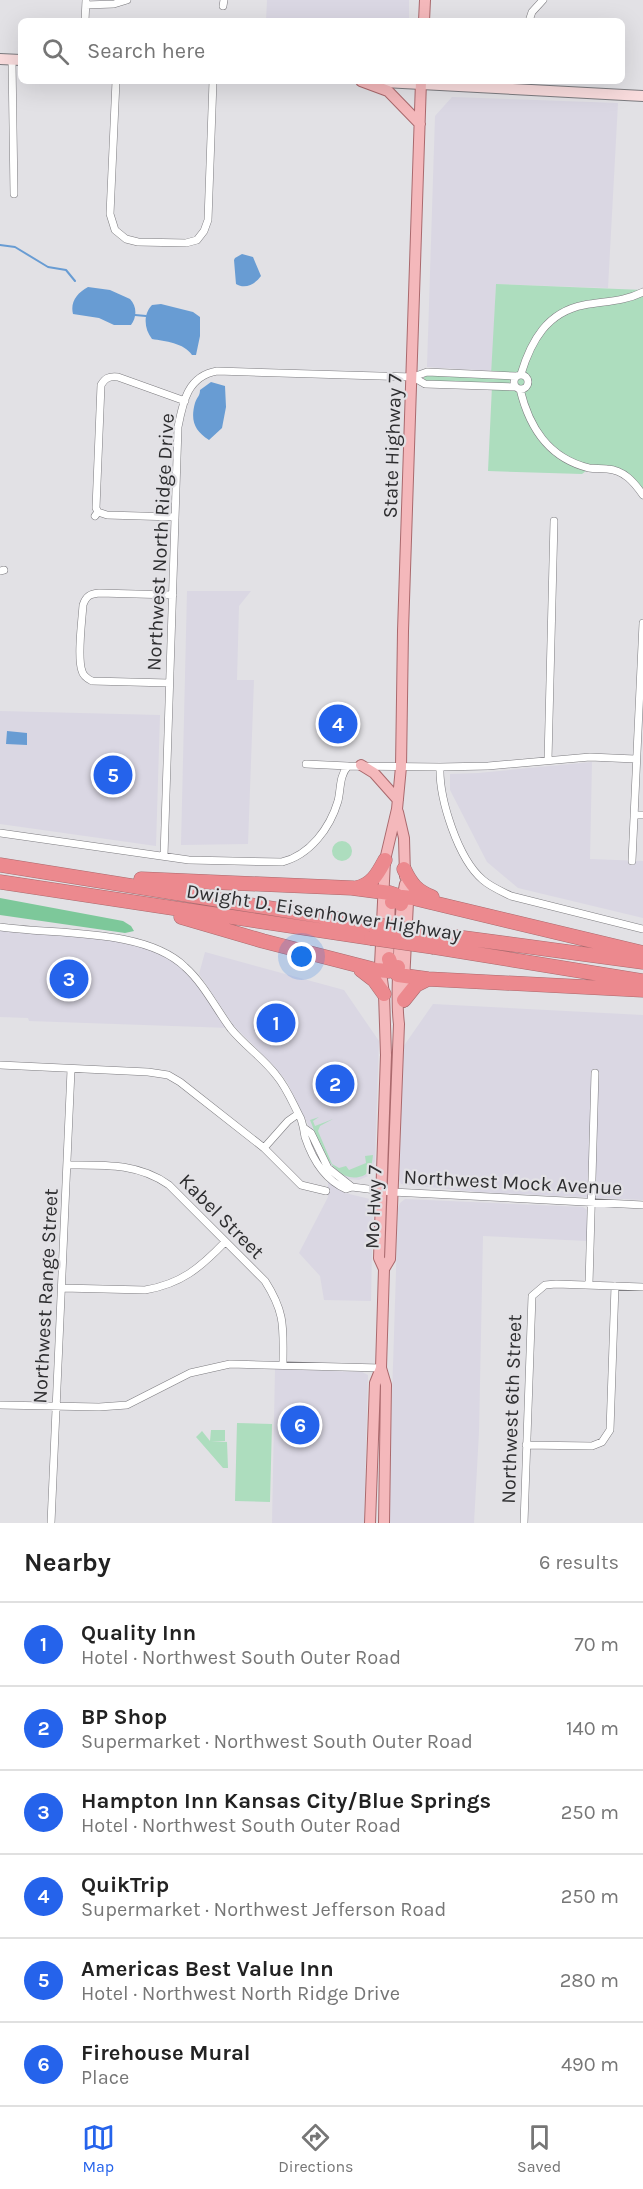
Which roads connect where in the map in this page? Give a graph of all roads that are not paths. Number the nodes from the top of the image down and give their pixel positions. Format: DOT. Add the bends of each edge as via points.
graph roads {
  1 [pos="127,0"];
  2 [pos="425,0"];
  3 [pos="543,0"];
  4 [pos="86,2"];
  5 [pos="86,18"];
  6 [pos="424,18"];
  7 [pos="530,18"];
  8 [pos="0,59"];
  9 [pos="16,60"];
  10 [pos="116,84"];
  11 [pos="213,84"];
  12 [pos="370,84"];
  13 [pos="421,84"];
  14 [pos="474,84"];
  15 [pos="526,85"];
  16 [pos="643,96"];
  17 [pos="420,124"];
  18 [pos="14,194"];
  19 [pos="643,292"];
  20 [pos="519,375"];
  21 [pos="412,377"];
  22 [pos="518,388"];
  23 [pos="184,401"];
  24 [pos="643,495"];
  25 [pos="174,517"];
  26 [pos="554,521"];
  27 [pos="173,595"];
  28 [pos="643,623"];
  29 [pos="169,683"];
  30 [pos="635,759"];
  31 [pos="548,760"];
  32 [pos="306,764"];
  33 [pos="361,765"];
  34 [pos="348,766"];
  35 [pos="401,767"];
  36 [pos="440,767"];
  37 [pos="397,804"];
  38 [pos="634,815"];
  39 [pos="643,815"];
  40 [pos="0,833"];
  41 [pos="392,838"];
  42 [pos="164,856"];
  43 [pos="385,860"];
  44 [pos="632,861"];
  45 [pos="0,865"];
  46 [pos="404,869"];
  47 [pos="61,874"];
  48 [pos="0,882"];
  49 [pos="352,888"];
  50 [pos="397,896"];
  51 [pos="136,903"];
  52 [pos="437,903"];
  53 [pos="0,927"];
  54 [pos="643,929"];
  55 [pos="434,941"];
  56 [pos="643,953"];
  57 [pos="643,962"];
  58 [pos="352,964"];
  59 [pos="393,970"];
  60 [pos="428,979"];
  61 [pos="643,981"];
  62 [pos="643,990"];
  63 [pos="384,993"];
  64 [pos="404,1000"];
  65 [pos="399,1024"];
  66 [pos="0,1065"];
  67 [pos="71,1070"];
  68 [pos="595,1073"];
  69 [pos="298,1114"];
  70 [pos="264,1148"];
  71 [pos="67,1165"];
  72 [pos="326,1191"];
  73 [pos="386,1192"];
  74 [pos="593,1202"];
  75 [pos="643,1205"];
  76 [pos="225,1242"];
  77 [pos="590,1284"];
  78 [pos="615,1286"];
  79 [pos="643,1287"];
  80 [pos="62,1288"];
  81 [pos="282,1365"];
  82 [pos="381,1368"];
  83 [pos="0,1405"];
  84 [pos="56,1406"];
  85 [pos="526,1445"];
  86 [pos="51,1523"];
  87 [pos="370,1523"];
  88 [pos="384,1523"];
  89 [pos="524,1523"];
  1 -- 4 [label="street" via="114,4"];
  2 -- 6 [label="main road"];
  3 -- 7 [label="street"];
  4 -- 5 [label="street"];
  8 -- 9 [label="street"];
  9 -- 18 [label="street"];
  10 -- 11 [label="street" via="110,214 115,230 138,242 186,243 197,240 208,220"];
  12 -- 17 [label="main road" via="388,91"];
  13 -- 17 [label="main road, State Highway 7"];
  14 -- 15 [label="street"];
  15 -- 16 [label="street"];
  17 -- 21 [label="main road, State Highway 7"];
  19 -- 20 [label="street" via="630,299 582,305 553,318 535,339"];
  20 -- 21 [label="street" via="427,372"];
  20 -- 22 [label="street" via="514,380"];
  20 -- 22 [label="street" via="531,382"];
  21 -- 22 [label="street" via="426,384"];
  21 -- 23 [label="street, Northwest North Ridge Drive" via="217,371 196,379"];
  21 -- 35 [label="main road, State Highway 7"];
  22 -- 24 [label="street" via="527,416 548,448 576,464 625,474"];
  23 -- 25 [label="street, Northwest North Ridge Drive" via="178,427"];
  23 -- 25 [label="street" via="118,377 103,377 101,385 97,514"];
  25 -- 27 [label="street, Northwest North Ridge Drive"];
  26 -- 31 [label="street"];
  27 -- 29 [label="street, Northwest North Ridge Drive"];
  27 -- 29 [label="street" via="99,593 91,594 83,605 81,671 86,678"];
  28 -- 30 [label="street"];
  29 -- 42 [label="street, Northwest North Ridge Drive"];
  30 -- 31 [label="street"];
  30 -- 38 [label="street"];
  31 -- 36 [label="street"];
  32 -- 34 [label="street"];
  33 -- 34 [label="street"];
  33 -- 35 [label="street"];
  33 -- 37 [label="main road" via="374,773"];
  34 -- 42 [label="street" via="343,771 331,819 314,843 293,860 268,863"];
  35 -- 36 [label="street"];
  35 -- 37 [label="main road, State Highway 7"];
  36 -- 54 [label="street" via="447,815 465,856 481,879 511,896"];
  37 -- 41 [label="main road"];
  37 -- 46 [label="main road" via="404,838"];
  38 -- 39 [label="street"];
  38 -- 44 [label="street"];
  40 -- 42 [label="street"];
  41 -- 43 [label="main road"];
  41 -- 50 [label="main road"];
  43 -- 49 [label="highway" via="370,883"];
  43 -- 50 [label="main road"];
  45 -- 47 [label="highway, Dwight D. Eisenhower Highway"];
  46 -- 50 [label="main road"];
  46 -- 52 [label="highway" via="418,891"];
  47 -- 49 [label="highway"];
  47 -- 55 [label="highway, Dwight D. Eisenhower Highway, bridge" via="370,924"];
  48 -- 51 [label="highway, Dwight D. Eisenhower Highway"];
  49 -- 50 [label="highway"];
  50 -- 52 [label="highway"];
  50 -- 59 [label="main road"];
  50 -- 59 [label="main road"];
  51 -- 55 [label="highway, Dwight D. Eisenhower Highway, bridge" via="370,938"];
  51 -- 58 [label="highway"];
  52 -- 56 [label="highway"];
  53 -- 69 [label="street, Northwest Mock Avenue" via="131,941 173,956 197,980 246,1046 277,1075"];
  55 -- 57 [label="highway, Dwight D. Eisenhower Highway"];
  55 -- 61 [label="highway, Dwight D. Eisenhower Highway"];
  58 -- 59 [label="highway"];
  58 -- 63 [label="highway"];
  59 -- 60 [label="highway"];
  59 -- 63 [label="main road, Mo Hwy 7"];
  59 -- 64 [label="main road"];
  59 -- 65 [label="main road, Mo Hwy 7"];
  60 -- 62 [label="highway"];
  60 -- 64 [label="highway" via="416,985"];
  63 -- 73 [label="main road, Mo Hwy 7"];
  64 -- 65 [label="main road"];
  65 -- 73 [label="main road, Mo Hwy 7"];
  66 -- 67 [label="street"];
  67 -- 70 [label="street" via="168,1076 199,1095"];
  67 -- 71 [label="street, Northwest Range Street"];
  68 -- 74 [label="street"];
  69 -- 70 [label="street"];
  69 -- 73 [label="street, Northwest Mock Avenue" via="322,1170 341,1187"];
  70 -- 72 [label="street" via="301,1185"];
  71 -- 76 [label="street, Kabel Street" via="127,1166 156,1176"];
  71 -- 80 [label="street, Northwest Range Street"];
  73 -- 74 [label="street, Northwest Mock Avenue"];
  73 -- 82 [label="main road, Mo Hwy 7" via="390,1259 384,1269"];
  74 -- 75 [label="street, Northwest Mock Avenue"];
  74 -- 77 [label="street"];
  76 -- 80 [label="street" via="198,1269 158,1287"];
  76 -- 81 [label="street, Kabel Street" via="265,1281 279,1303 283,1320"];
  77 -- 78 [label="street, Northwest 6th Street"];
  77 -- 85 [label="street, Northwest 6th Street" via="545,1285 532,1296"];
  78 -- 79 [label="street, Northwest 6th Street"];
  78 -- 85 [label="street" via="610,1430 602,1442 592,1446"];
  80 -- 84 [label="street, Northwest Range Street"];
  81 -- 82 [label="street"];
  81 -- 84 [label="street" via="230,1364 190,1373 127,1406"];
  82 -- 87 [label="main road" via="375,1383"];
  82 -- 88 [label="main road" via="386,1385"];
  83 -- 84 [label="street"];
  84 -- 86 [label="street, Northwest Range Street"];
  85 -- 89 [label="street, Northwest 6th Street"];
}
